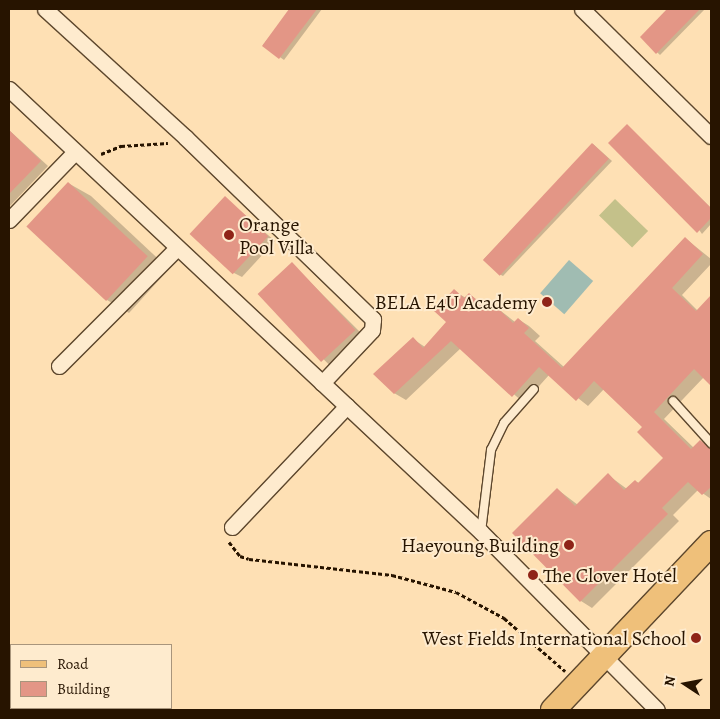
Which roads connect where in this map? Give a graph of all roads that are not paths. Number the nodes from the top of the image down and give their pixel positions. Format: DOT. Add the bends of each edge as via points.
graph roads {
  1 [pos="45,9"];
  2 [pos="582,9"];
  3 [pos="9,89"];
  4 [pos="711,136"];
  5 [pos="75,152"];
  6 [pos="9,220"];
  7 [pos="177,248"];
  8 [pos="59,366"];
  9 [pos="322,383"];
  10 [pos="534,389"];
  11 [pos="673,401"];
  12 [pos="347,406"];
  13 [pos="711,443"];
  14 [pos="232,527"];
  15 [pos="481,532"];
  16 [pos="711,543"];
  17 [pos="602,657"];
  18 [pos="553,710"];
  19 [pos="658,710"];
  1 -- 9 [label="street" via="185,137 373,318 372,330"];
  2 -- 4 [label="street"];
  3 -- 5 [label="street"];
  5 -- 6 [label="street"];
  5 -- 7 [label="street"];
  7 -- 8 [label="street"];
  7 -- 9 [label="street"];
  9 -- 12 [label="street"];
  10 -- 15 [label="lane" via="504,423 491,450"];
  11 -- 13 [label="lane"];
  12 -- 14 [label="street"];
  12 -- 15 [label="street"];
  15 -- 17 [label="street"];
  16 -- 17 [label="main road"];
  17 -- 18 [label="main road"];
  17 -- 19 [label="street"];
}
